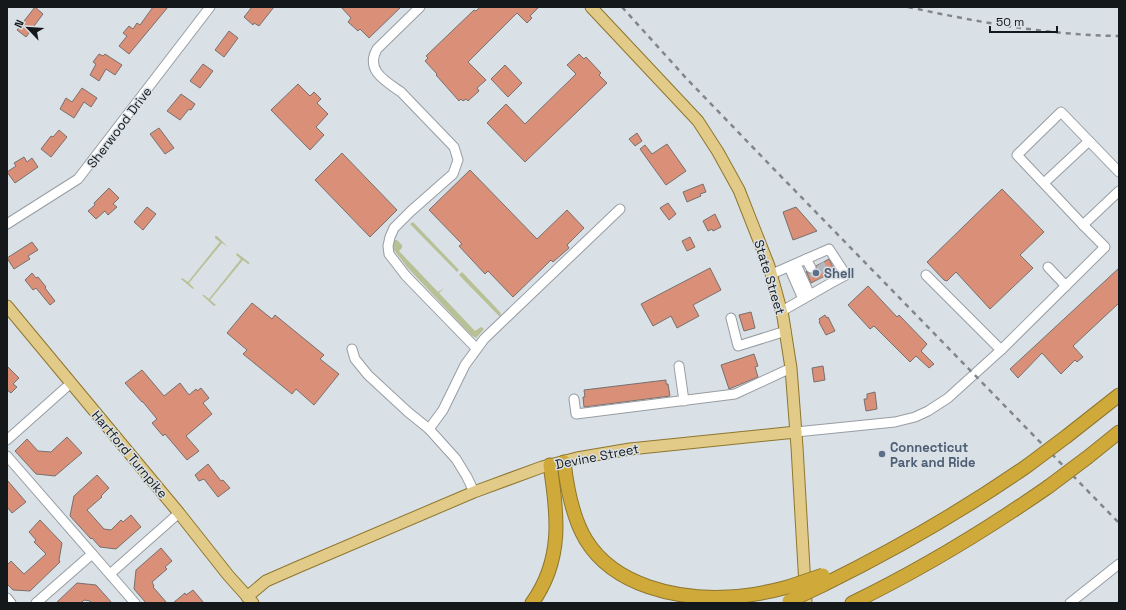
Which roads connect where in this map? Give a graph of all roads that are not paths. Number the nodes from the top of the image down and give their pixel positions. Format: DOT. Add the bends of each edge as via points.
graph roads {
  1 [pos="210,7"];
  2 [pos="420,7"];
  3 [pos="591,7"];
  4 [pos="1089,141"];
  5 [pos="1119,172"];
  6 [pos="1044,183"];
  7 [pos="1119,191"];
  8 [pos="620,209"];
  9 [pos="7,224"];
  10 [pos="1084,225"];
  11 [pos="815,255"];
  12 [pos="806,259"];
  13 [pos="820,264"];
  14 [pos="792,265"];
  15 [pos="1048,267"];
  16 [pos="811,268"];
  17 [pos="772,274"];
  18 [pos="926,275"];
  19 [pos="1066,286"];
  20 [pos="807,297"];
  21 [pos="7,306"];
  22 [pos="782,311"];
  23 [pos="731,318"];
  24 [pos="786,331"];
  25 [pos="476,348"];
  26 [pos="352,350"];
  27 [pos="1001,350"];
  28 [pos="679,366"];
  29 [pos="791,368"];
  30 [pos="71,383"];
  31 [pos="1119,394"];
  32 [pos="574,399"];
  33 [pos="684,401"];
  34 [pos="429,429"];
  35 [pos="796,432"];
  36 [pos="1119,432"];
  37 [pos="7,440"];
  38 [pos="7,456"];
  39 [pos="564,462"];
  40 [pos="550,465"];
  41 [pos="474,492"];
  42 [pos="179,513"];
  43 [pos="92,554"];
  44 [pos="1119,564"];
  45 [pos="110,574"];
  46 [pos="823,580"];
  47 [pos="885,587"];
  48 [pos="7,598"];
  49 [pos="250,600"];
  50 [pos="787,602"];
  51 [pos="11,603"];
  52 [pos="36,603"];
  53 [pos="135,603"];
  54 [pos="532,603"];
  55 [pos="806,603"];
  56 [pos="852,603"];
  57 [pos="868,603"];
  58 [pos="1070,603"];
  1 -- 9 [label="street, Sherwood Drive" via="78,180"];
  2 -- 25 [label="street" via="376,49 372,63 377,72 454,147 458,160 449,178 394,228 388,246 389,254 406,276"];
  3 -- 17 [label="main road, State Street" via="698,121 738,190"];
  4 -- 5 [label="street"];
  4 -- 6 [label="street"];
  4 -- 6 [label="street" via="1061,112 1017,155"];
  6 -- 10 [label="street"];
  7 -- 10 [label="street"];
  8 -- 25 [label="street"];
  10 -- 19 [label="street, Devine Street" via="1105,247"];
  11 -- 12 [label="street"];
  11 -- 13 [label="street"];
  11 -- 20 [label="street" via="829,249 846,276 829,279"];
  12 -- 14 [label="street"];
  12 -- 16 [label="street"];
  14 -- 17 [label="street"];
  14 -- 20 [label="street"];
  15 -- 19 [label="street"];
  17 -- 22 [label="main road, State Street"];
  18 -- 27 [label="street"];
  19 -- 27 [label="street, Devine Street"];
  20 -- 22 [label="street"];
  21 -- 30 [label="main road, Hartford Turnpike"];
  22 -- 24 [label="main road, State Street"];
  23 -- 24 [label="street" via="738,346"];
  24 -- 29 [label="main road, State Street"];
  25 -- 34 [label="street" via="443,410"];
  26 -- 34 [label="street" via="355,359 368,375"];
  27 -- 35 [label="street, Devine Street" via="963,384 921,415 874,425"];
  28 -- 33 [label="street"];
  29 -- 33 [label="street" via="735,394"];
  29 -- 35 [label="main road, State Street"];
  30 -- 37 [label="street"];
  30 -- 42 [label="main road, Hartford Turnpike"];
  31 -- 46 [label="highway, bridge" via="1027,466 938,524 871,561 851,563"];
  32 -- 33 [label="street" via="576,414"];
  34 -- 41 [label="street" via="456,459"];
  35 -- 39 [label="main road, Devine Street" via="630,449"];
  35 -- 55 [label="main road, State Street"];
  36 -- 47 [label="highway, bridge" via="1048,487"];
  38 -- 43 [label="street"];
  39 -- 40 [label="main road, Devine Street"];
  39 -- 46 [label="highway, bridge" via="571,501 582,532 591,547 622,574 641,584 660,591 680,594 734,597"];
  40 -- 41 [label="main road, Devine Street"];
  40 -- 54 [label="highway" via="556,521 555,549 548,573"];
  41 -- 49 [label="main road, Devine Street" via="270,580"];
  42 -- 45 [label="street"];
  42 -- 49 [label="main road, Hartford Turnpike"];
  43 -- 45 [label="street"];
  43 -- 52 [label="street"];
  44 -- 58 [label="street"];
  45 -- 53 [label="street"];
  46 -- 50 [label="highway, bridge"];
  47 -- 56 [label="highway"];
  47 -- 57 [label="highway"];
  48 -- 51 [label="street"];
}
